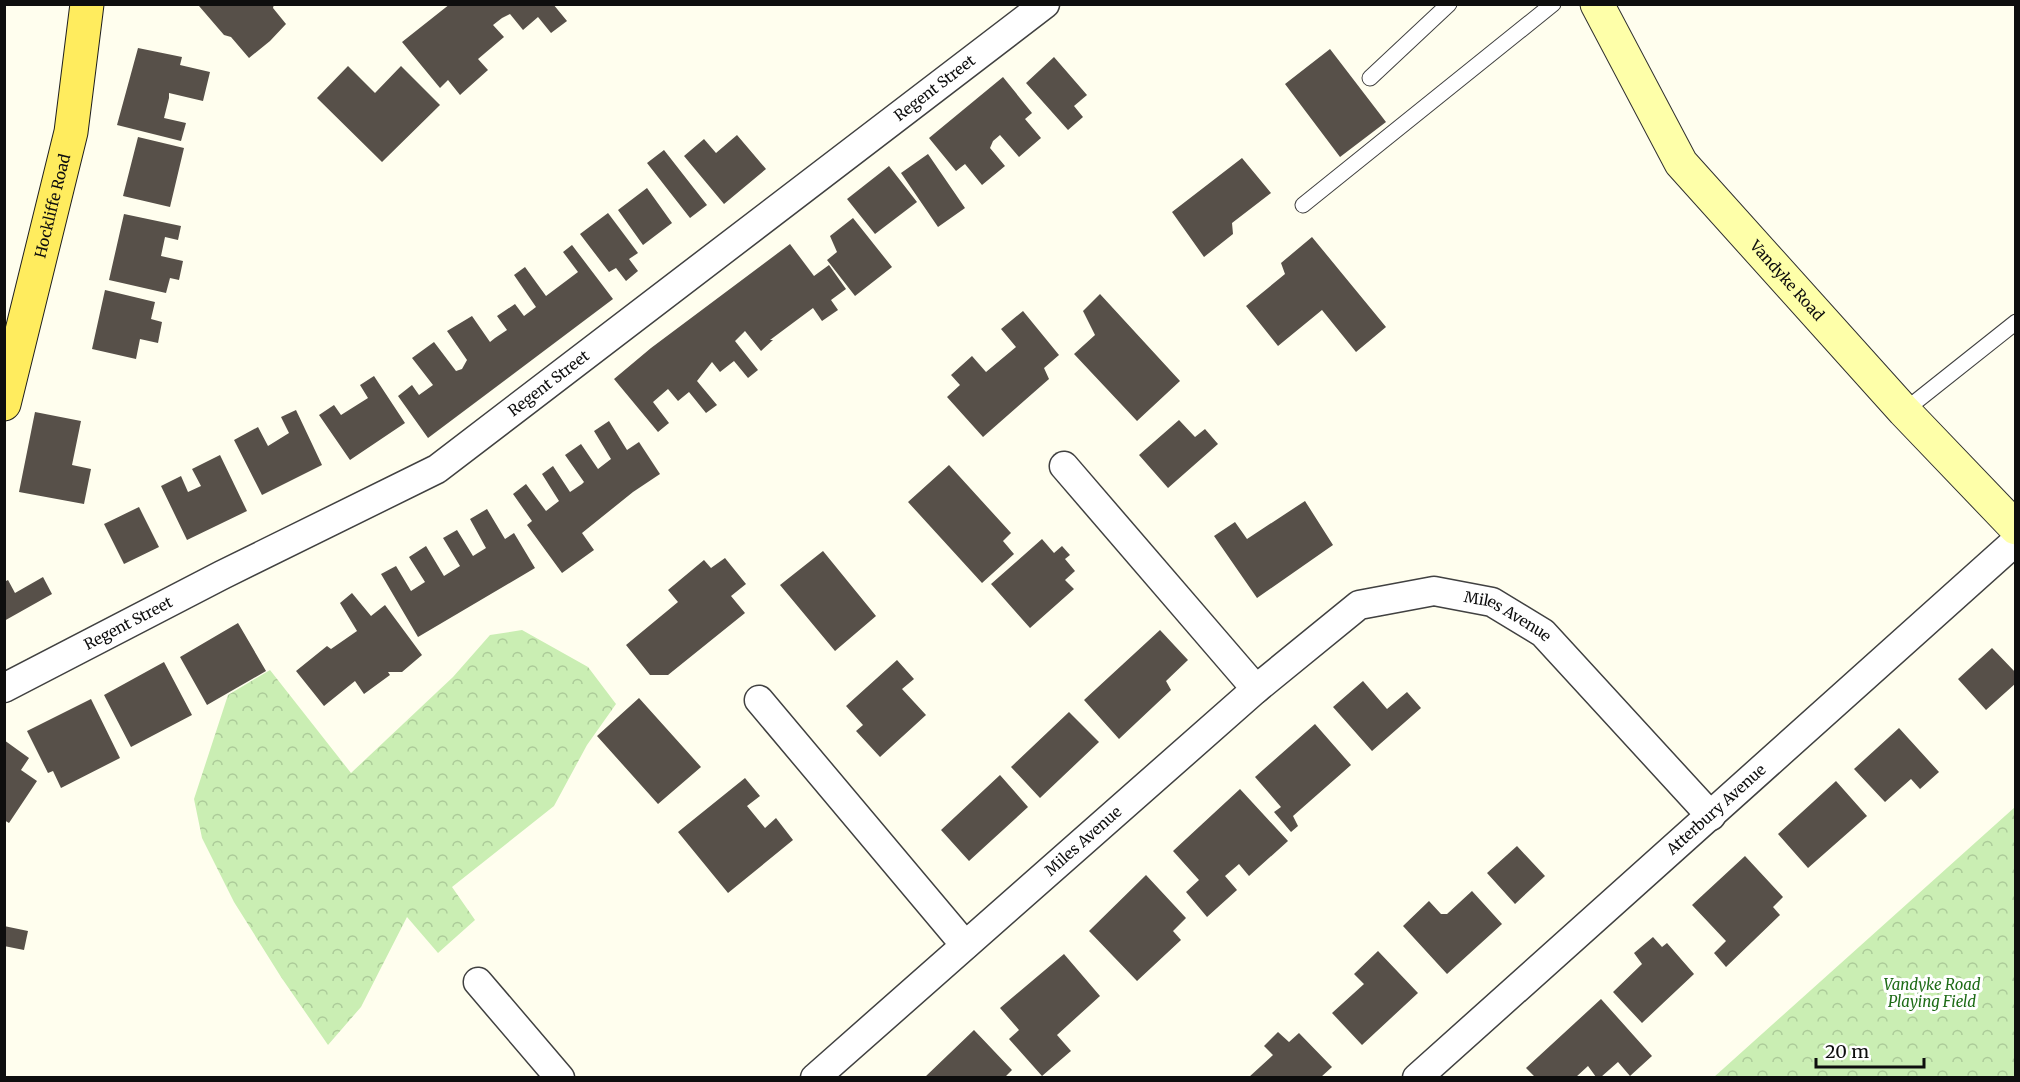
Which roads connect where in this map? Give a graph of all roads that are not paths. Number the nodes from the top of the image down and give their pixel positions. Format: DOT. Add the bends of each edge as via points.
graph roads {
  1 [pos="87,4"];
  2 [pos="1045,4"];
  3 [pos="1449,4"];
  4 [pos="1553,4"];
  5 [pos="1597,4"];
  6 [pos="1370,78"];
  7 [pos="1303,205"];
  8 [pos="2016,322"];
  9 [pos="4,404"];
  10 [pos="1904,411"];
  11 [pos="1065,466"];
  12 [pos="2016,528"];
  13 [pos="2016,541"];
  14 [pos="4,688"];
  15 [pos="1256,689"];
  16 [pos="759,700"];
  17 [pos="1711,816"];
  18 [pos="965,945"];
  19 [pos="478,982"];
  20 [pos="561,1077"];
  21 [pos="815,1077"];
  22 [pos="1418,1077"];
  1 -- 9 [label="main road, Hockliffe Road" via="72,132"];
  2 -- 14 [label="street, Regent Street" via="437,470"];
  3 -- 6 [label="lane"];
  4 -- 7 [label="lane"];
  5 -- 10 [label="street, Vandyke Road" via="1681,163"];
  8 -- 10 [label="lane"];
  10 -- 12 [label="street, Vandyke Road"];
  11 -- 15 [label="street"];
  13 -- 17 [label="street, Atterbury Avenue"];
  15 -- 17 [label="street, Miles Avenue" via="1359,605 1434,591 1492,602 1543,633"];
  15 -- 18 [label="street, Miles Avenue"];
  16 -- 18 [label="street"];
  17 -- 22 [label="street, Atterbury Avenue"];
  18 -- 21 [label="street, Miles Avenue"];
  19 -- 20 [label="street"];
}
